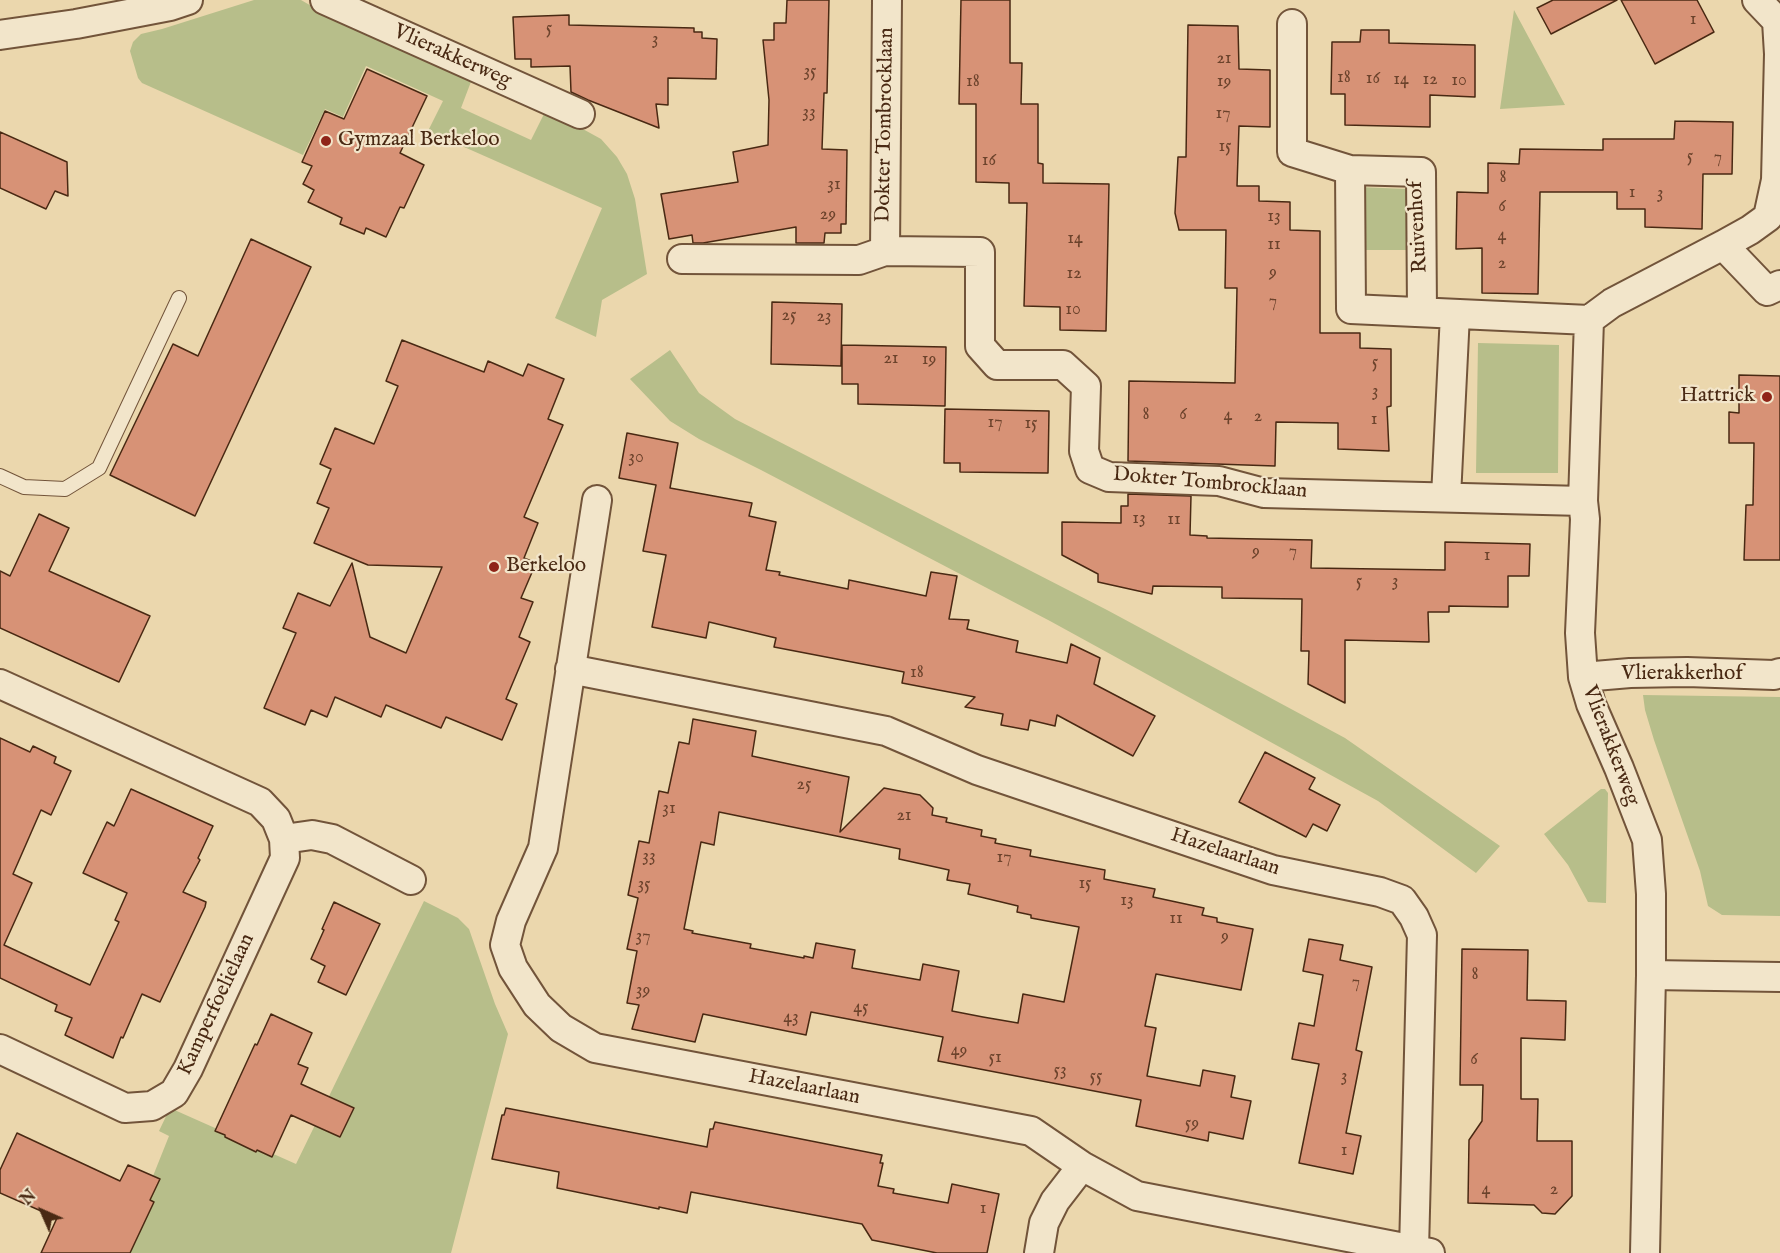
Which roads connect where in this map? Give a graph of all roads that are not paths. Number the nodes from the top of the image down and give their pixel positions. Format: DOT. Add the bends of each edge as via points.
graph roads {
  1 [pos="188,0"];
  2 [pos="325,0"];
  3 [pos="887,0"];
  4 [pos="1757,0"];
  5 [pos="1779,20"];
  6 [pos="1292,24"];
  7 [pos="0,35"];
  8 [pos="580,114"];
  9 [pos="1350,171"];
  10 [pos="1724,245"];
  11 [pos="885,251"];
  12 [pos="682,259"];
  13 [pos="1780,285"];
  14 [pos="179,298"];
  15 [pos="1422,312"];
  16 [pos="1455,314"];
  17 [pos="1589,320"];
  18 [pos="0,476"];
  19 [pos="1446,497"];
  20 [pos="597,500"];
  21 [pos="1583,501"];
  22 [pos="570,669"];
  23 [pos="1780,673"];
  24 [pos="1583,677"];
  25 [pos="0,684"];
  26 [pos="284,839"];
  27 [pos="411,880"];
  28 [pos="1651,975"];
  29 [pos="1780,977"];
  30 [pos="0,1049"];
  31 [pos="1082,1166"];
  32 [pos="1422,1252"];
  33 [pos="1039,1253"];
  34 [pos="1645,1253"];
  1 -- 7 [label="street" via="76,24"];
  2 -- 8 [label="street, Vlierakkerweg"];
  3 -- 11 [label="street, Dokter Tombrocklaan"];
  4 -- 5 [label="street"];
  5 -- 10 [label="street" via="1776,180 1768,217"];
  6 -- 9 [label="street, Ruivenhof" via="1292,152"];
  9 -- 15 [label="street" via="1351,309"];
  9 -- 15 [label="street, Ruivenhof" via="1421,172"];
  10 -- 13 [label="street" via="1767,291"];
  10 -- 17 [label="street" via="1612,303"];
  11 -- 12 [label="street, Dokter Tombrocklaan" via="859,260"];
  11 -- 19 [label="street, Dokter Tombrocklaan" via="980,252 980,346 997,365 1063,365 1086,386 1084,451 1090,469 1109,477 1219,481 1264,493"];
  14 -- 18 [label="lane" via="99,468 65,489 24,487"];
  15 -- 16 [label="street"];
  16 -- 17 [label="street"];
  16 -- 19 [label="street"];
  17 -- 21 [label="street, Vlierakkerweg"];
  19 -- 21 [label="street, Dokter Tombrocklaan"];
  20 -- 22 [label="street, Hazelaarlaan"];
  21 -- 24 [label="street, Vlierakkerweg"];
  22 -- 31 [label="street, Hazelaarlaan" via="543,848 511,921 506,945 513,968 537,1005 561,1028 595,1048 1031,1131"];
  22 -- 32 [label="street, Hazelaarlaan" via="886,730 977,770 1273,870 1402,900 1422,935"];
  23 -- 24 [label="street, Vlierakkerhof"];
  24 -- 28 [label="street, Vlierakkerweg" via="1647,840"];
  25 -- 26 [label="street" via="260,802 276,819"];
  26 -- 27 [label="street" via="332,839"];
  26 -- 30 [label="street, Kamperfoelielaan" via="285,858 174,1093 152,1106 125,1108"];
  28 -- 29 [label="street"];
  28 -- 34 [label="street, Vlierakkerweg"];
  31 -- 32 [label="street, Hazelaarlaan" via="1137,1196"];
  31 -- 33 [label="street" via="1055,1201 1044,1223"];
}
